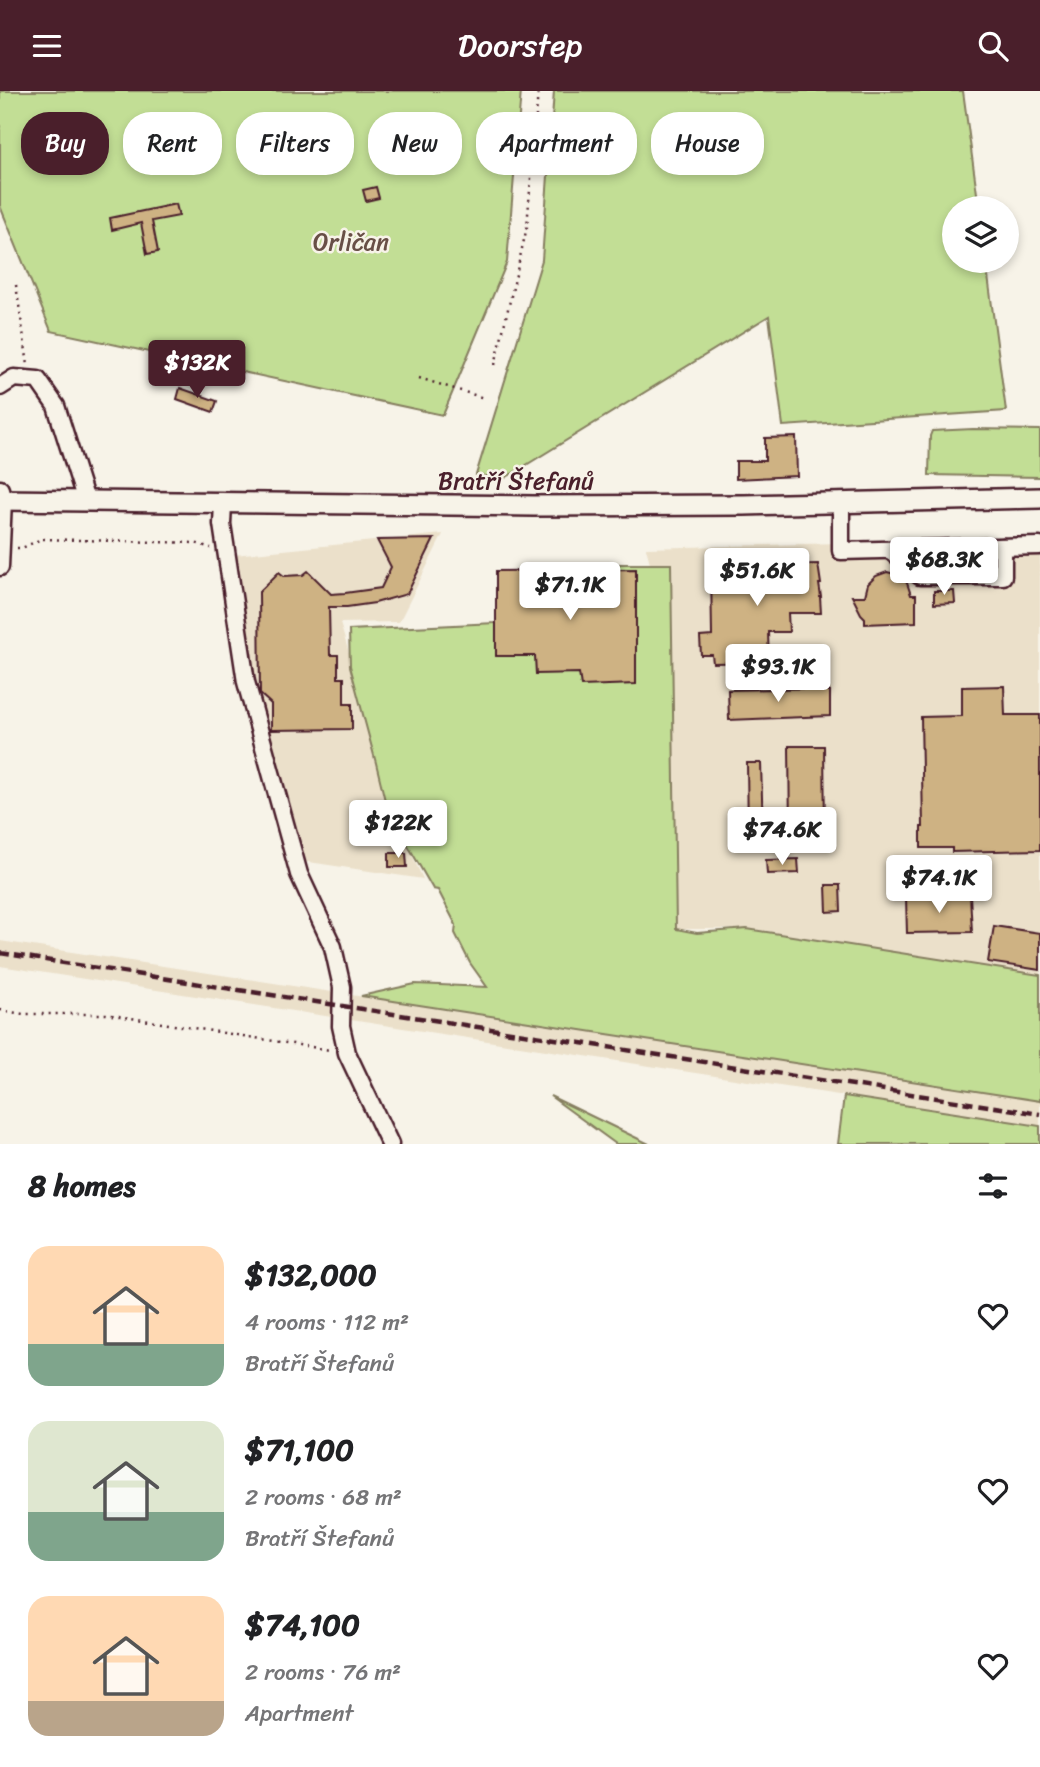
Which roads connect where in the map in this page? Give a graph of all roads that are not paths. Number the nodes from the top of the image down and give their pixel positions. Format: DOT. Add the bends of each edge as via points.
graph roads {
  1 [pos="0,387"];
  2 [pos="1,496"];
  3 [pos="1040,498"];
  4 [pos="86,501"];
  5 [pos="223,503"];
  6 [pos="841,503"];
  7 [pos="1040,546"];
  8 [pos="1003,547"];
  9 [pos="1,548"];
  10 [pos="890,550"];
  11 [pos="0,568"];
  12 [pos="390,1144"];
  1 -- 4 [label="street" via="14,378 38,380 56,406"];
  2 -- 4 [label="main road, Bratří Štefanů"];
  2 -- 9 [label="street"];
  3 -- 6 [label="main road, Bratří Štefanů"];
  4 -- 5 [label="main road, Bratří Štefanů"];
  5 -- 6 [label="main road, Bratří Štefanů"];
  5 -- 12 [label="street" via="222,524 246,682 299,874 332,947 342,986 341,1026 347,1053"];
  6 -- 10 [label="street" via="841,551"];
  7 -- 8 [label="street"];
  8 -- 10 [label="street"];
  8 -- 10 [label="street" via="1003,576 920,576"];
  9 -- 11 [label="street"];
}
